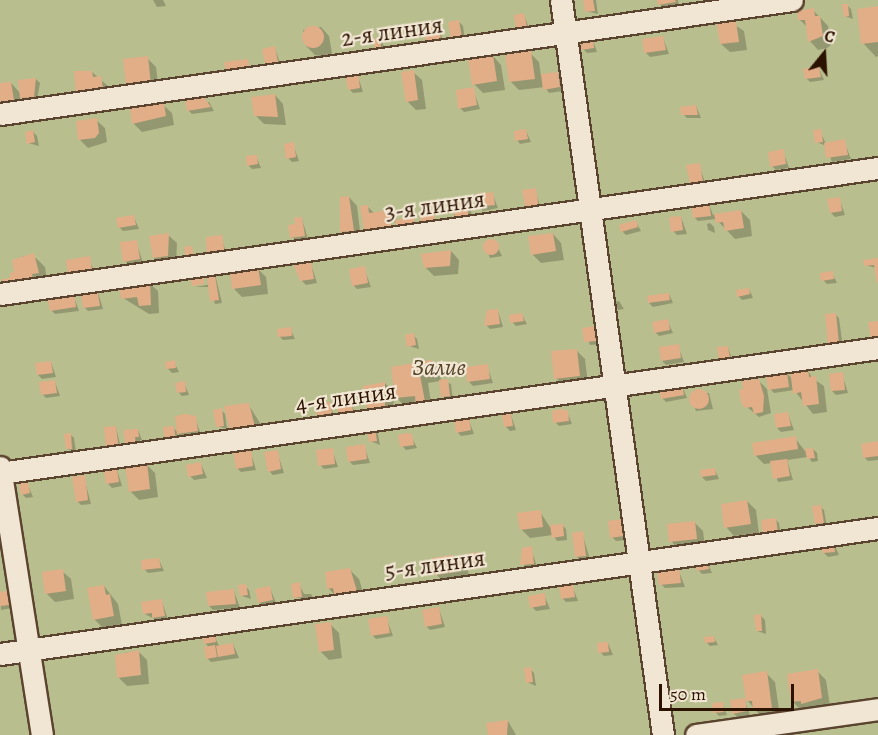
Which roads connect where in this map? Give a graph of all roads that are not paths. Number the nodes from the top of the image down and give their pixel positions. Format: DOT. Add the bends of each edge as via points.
graph roads {
  1 [pos="561,0"];
  2 [pos="792,0"];
  3 [pos="566,33"];
  4 [pos="0,114"];
  5 [pos="878,168"];
  6 [pos="591,209"];
  7 [pos="0,294"];
  8 [pos="878,348"];
  9 [pos="613,386"];
  10 [pos="0,467"];
  11 [pos="0,473"];
  12 [pos="878,528"];
  13 [pos="637,561"];
  14 [pos="26,650"];
  15 [pos="0,654"];
  16 [pos="878,709"];
  17 [pos="42,735"];
  18 [pos="663,735"];
  19 [pos="696,735"];
  1 -- 3 [label="street"];
  2 -- 3 [label="street, 2-я линия"];
  3 -- 4 [label="street, 2-я линия"];
  3 -- 6 [label="street"];
  5 -- 6 [label="street, 3-я линия"];
  6 -- 7 [label="street, 3-я линия"];
  6 -- 9 [label="street"];
  8 -- 9 [label="street, 4-я линия"];
  9 -- 11 [label="street, 4-я линия"];
  9 -- 13 [label="street"];
  10 -- 11 [label="street"];
  11 -- 14 [label="street"];
  12 -- 13 [label="street, 5-я линия"];
  13 -- 14 [label="street, 5-я линия"];
  13 -- 18 [label="street"];
  14 -- 15 [label="street, 5-я линия"];
  14 -- 17 [label="street"];
  16 -- 19 [label="street"];
}
